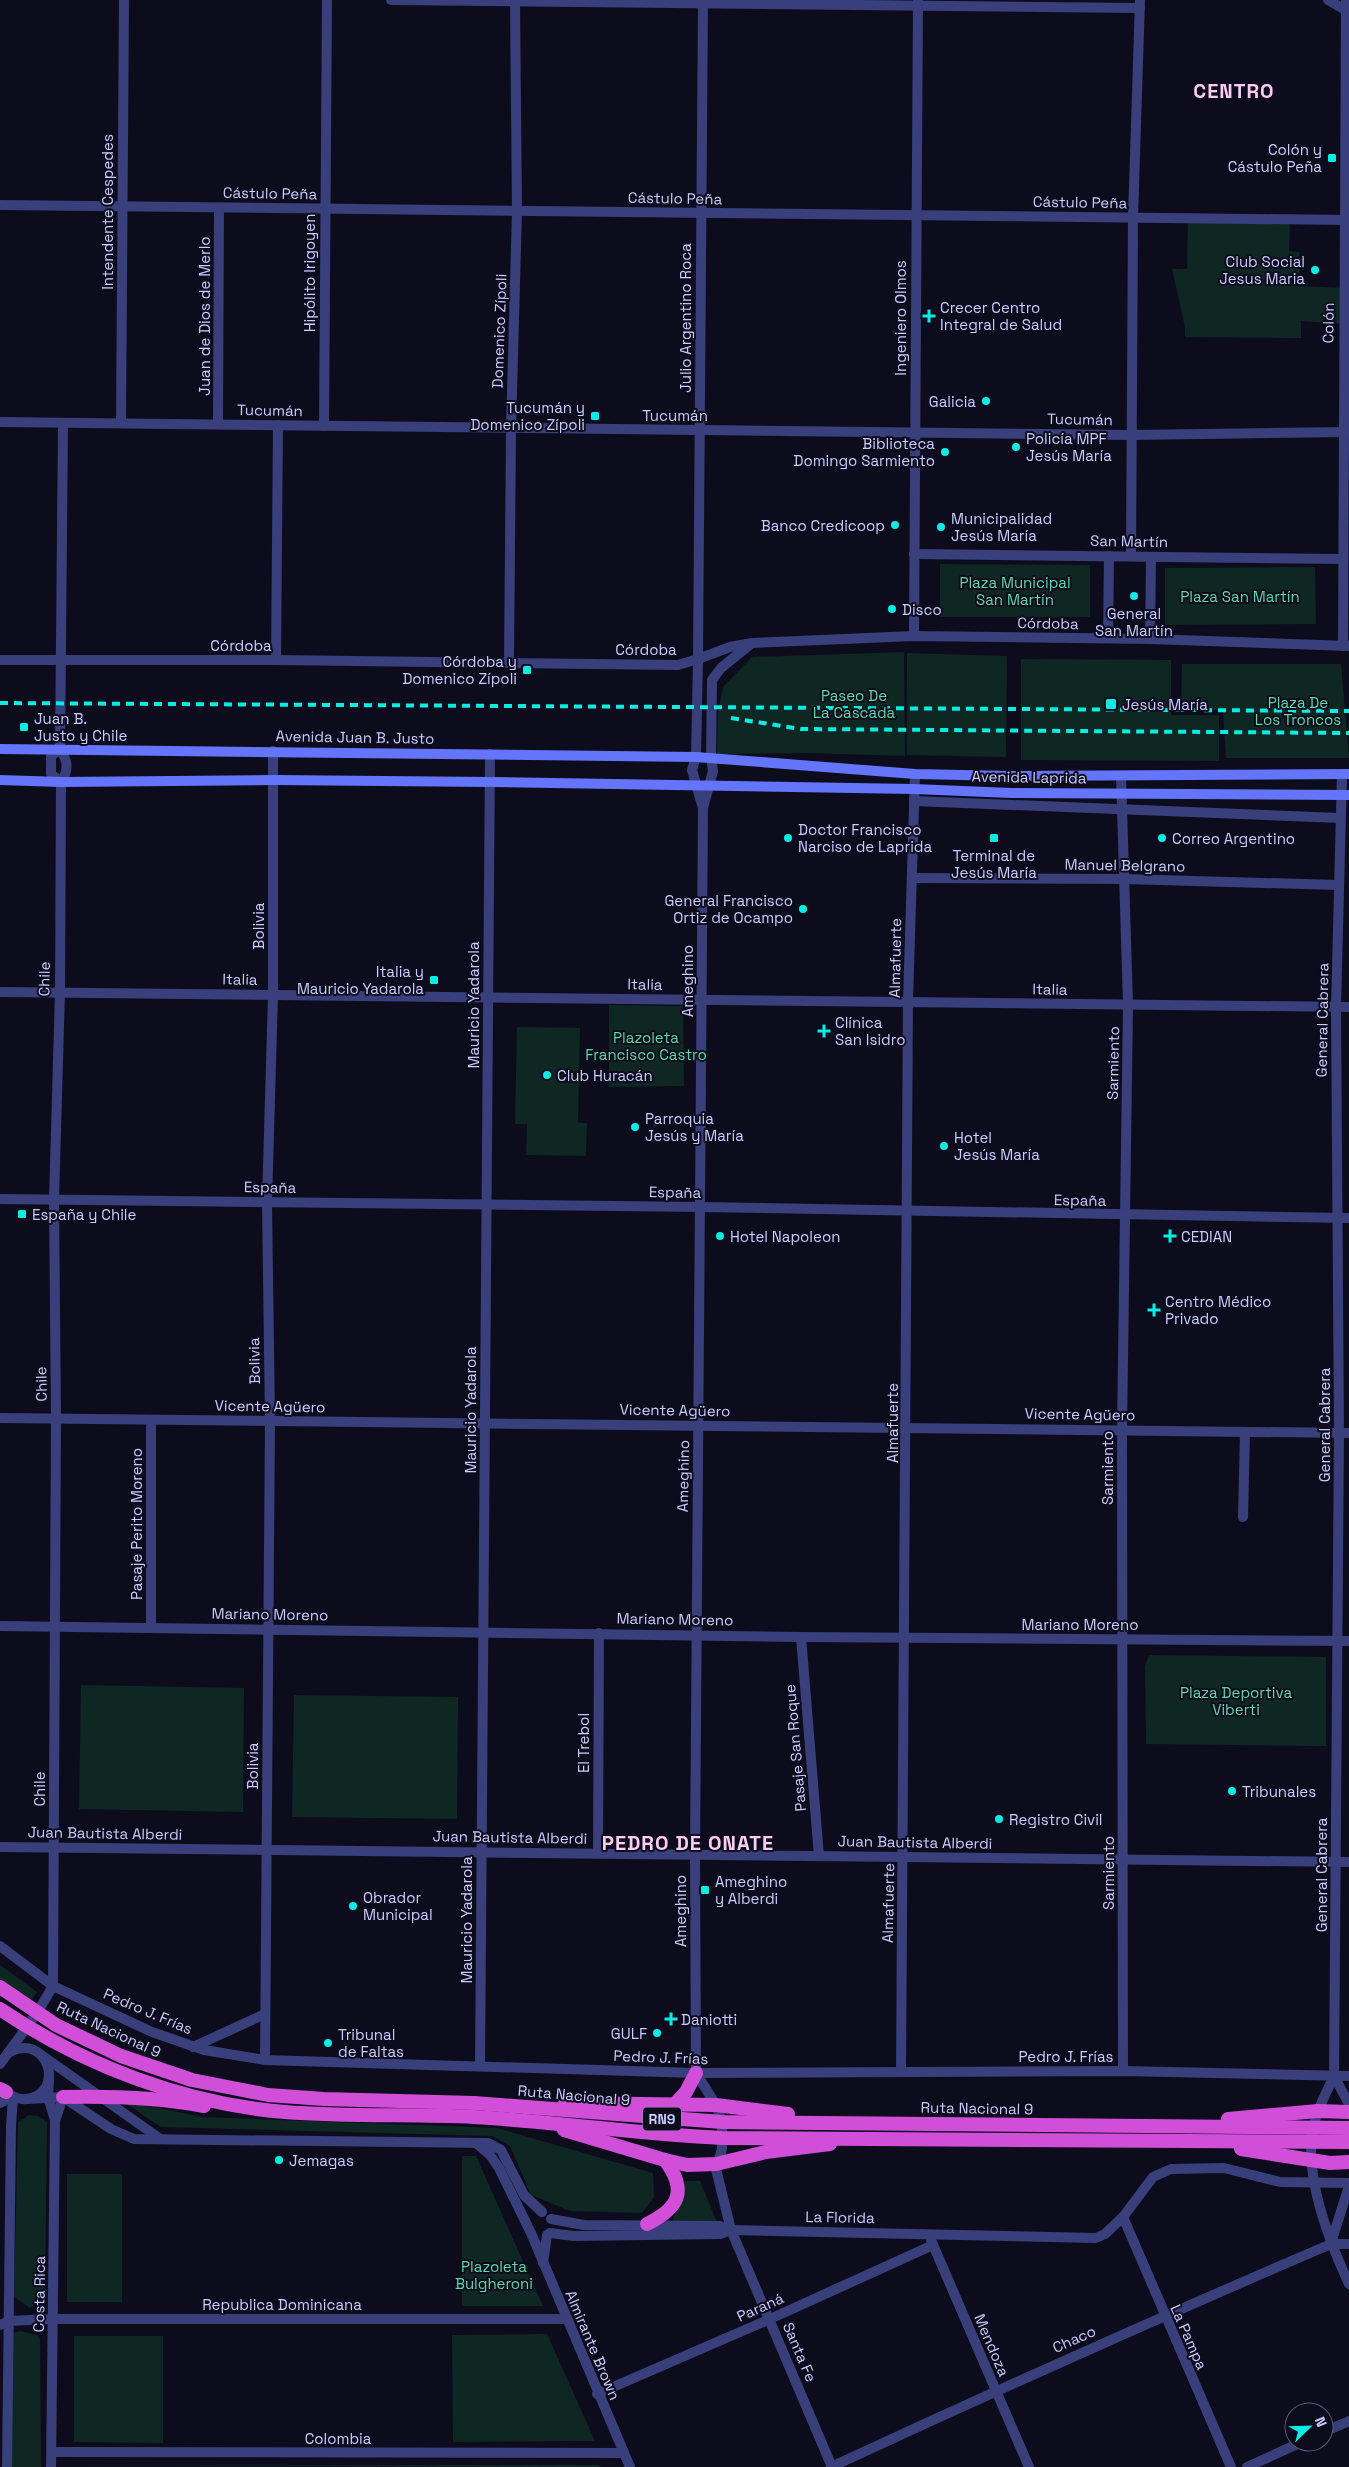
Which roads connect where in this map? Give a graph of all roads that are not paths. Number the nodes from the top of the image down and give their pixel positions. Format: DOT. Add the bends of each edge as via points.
graph roads {
  1 [pos="124,0"];
  2 [pos="327,0"];
  3 [pos="391,0"];
  4 [pos="1328,0"];
  5 [pos="515,1"];
  6 [pos="703,2"];
  7 [pos="918,3"];
  8 [pos="1140,4"];
  9 [pos="1347,8"];
  10 [pos="0,205"];
  11 [pos="122,206"];
  12 [pos="219,208"];
  13 [pos="324,209"];
  14 [pos="517,211"];
  15 [pos="701,213"];
  16 [pos="916,215"];
  17 [pos="1133,218"];
  18 [pos="1347,220"];
  19 [pos="0,422"];
  20 [pos="62,423"];
  21 [pos="121,424"];
  22 [pos="218,424"];
  23 [pos="278,425"];
  24 [pos="324,426"];
  25 [pos="511,429"];
  26 [pos="700,430"];
  27 [pos="915,432"];
  28 [pos="1346,432"];
  29 [pos="1130,435"];
  30 [pos="914,554"];
  31 [pos="1109,556"];
  32 [pos="1131,556"];
  33 [pos="1151,557"];
  34 [pos="1343,559"];
  35 [pos="914,636"];
  36 [pos="1108,638"];
  37 [pos="1150,639"];
  38 [pos="752,644"];
  39 [pos="1346,646"];
  40 [pos="0,660"];
  41 [pos="276,660"];
  42 [pos="698,660"];
  43 [pos="61,661"];
  44 [pos="509,662"];
  45 [pos="0,749"];
  46 [pos="60,749"];
  47 [pos="274,752"];
  48 [pos="490,754"];
  49 [pos="696,756"];
  50 [pos="711,757"];
  51 [pos="915,774"];
  52 [pos="1345,774"];
  53 [pos="1121,776"];
  54 [pos="0,780"];
  55 [pos="275,780"];
  56 [pos="61,782"];
  57 [pos="490,782"];
  58 [pos="696,786"];
  59 [pos="709,786"];
  60 [pos="914,789"];
  61 [pos="1121,793"];
  62 [pos="1345,795"];
  63 [pos="914,801"];
  64 [pos="703,808"];
  65 [pos="1121,810"];
  66 [pos="1340,818"];
  67 [pos="912,878"];
  68 [pos="1124,879"];
  69 [pos="1338,885"];
  70 [pos="0,992"];
  71 [pos="60,992"];
  72 [pos="273,995"];
  73 [pos="488,997"];
  74 [pos="702,999"];
  75 [pos="908,1002"];
  76 [pos="1128,1005"];
  77 [pos="1336,1007"];
  78 [pos="1349,1007"];
  79 [pos="0,1199"];
  80 [pos="54,1200"];
  81 [pos="267,1202"];
  82 [pos="487,1205"];
  83 [pos="700,1207"];
  84 [pos="908,1210"];
  85 [pos="1126,1216"];
  86 [pos="1336,1218"];
  87 [pos="1349,1218"];
  88 [pos="0,1418"];
  89 [pos="56,1419"];
  90 [pos="151,1420"];
  91 [pos="270,1421"];
  92 [pos="485,1423"];
  93 [pos="698,1426"];
  94 [pos="907,1428"];
  95 [pos="1122,1430"];
  96 [pos="1245,1432"];
  97 [pos="1344,1433"];
  98 [pos="1243,1517"];
  99 [pos="0,1626"];
  100 [pos="55,1627"];
  101 [pos="151,1628"];
  102 [pos="268,1629"];
  103 [pos="484,1631"];
  104 [pos="599,1633"];
  105 [pos="696,1635"];
  106 [pos="801,1637"];
  107 [pos="905,1638"];
  108 [pos="1122,1639"];
  109 [pos="1338,1641"];
  110 [pos="1349,1641"];
  111 [pos="0,1847"];
  112 [pos="53,1847"];
  113 [pos="266,1850"];
  114 [pos="482,1852"];
  115 [pos="598,1853"];
  116 [pos="695,1854"];
  117 [pos="819,1856"];
  118 [pos="904,1858"];
  119 [pos="1123,1859"];
  120 [pos="1336,1862"];
  121 [pos="1349,1862"];
  122 [pos="0,1946"];
  123 [pos="53,1986"];
  124 [pos="0,1987"];
  125 [pos="0,2009"];
  126 [pos="37,2013"];
  127 [pos="265,2014"];
  128 [pos="26,2027"];
  129 [pos="193,2047"];
  130 [pos="8,2053"];
  131 [pos="40,2054"];
  132 [pos="265,2060"];
  133 [pos="0,2064"];
  134 [pos="480,2066"];
  135 [pos="1123,2071"];
  136 [pos="901,2072"];
  137 [pos="696,2073"];
  138 [pos="1334,2076"];
  139 [pos="1349,2076"];
  140 [pos="49,2080"];
  141 [pos="5,2093"];
  142 [pos="98,2095"];
  143 [pos="48,2097"];
  144 [pos="63,2097"];
  145 [pos="28,2099"];
  146 [pos="675,2104"];
  147 [pos="1349,2104"];
  148 [pos="716,2105"];
  149 [pos="250,2107"];
  150 [pos="1318,2111"];
  151 [pos="1349,2112"];
  152 [pos="535,2114"];
  153 [pos="55,2121"];
  154 [pos="722,2122"];
  155 [pos="828,2122"];
  156 [pos="1192,2126"];
  157 [pos="1313,2128"];
  158 [pos="1349,2128"];
  159 [pos="159,2138"];
  160 [pos="722,2138"];
  161 [pos="864,2138"];
  162 [pos="1196,2141"];
  163 [pos="1349,2142"];
  164 [pos="476,2143"];
  165 [pos="1312,2143"];
  166 [pos="665,2160"];
  167 [pos="1312,2161"];
  168 [pos="1349,2162"];
  169 [pos="716,2164"];
  170 [pos="1316,2183"];
  171 [pos="1349,2184"];
  172 [pos="542,2212"];
  173 [pos="1123,2217"];
  174 [pos="551,2219"];
  175 [pos="647,2224"];
  176 [pos="529,2230"];
  177 [pos="731,2230"];
  178 [pos="548,2234"];
  179 [pos="928,2234"];
  180 [pos="1331,2244"];
  181 [pos="1349,2244"];
  182 [pos="933,2245"];
  183 [pos="543,2264"];
  184 [pos="1349,2284"];
  185 [pos="1164,2316"];
  186 [pos="54,2319"];
  187 [pos="566,2319"];
  188 [pos="770,2319"];
  189 [pos="4,2323"];
  190 [pos="995,2390"];
  191 [pos="598,2394"];
  192 [pos="1349,2421"];
  193 [pos="1334,2428"];
  194 [pos="3,2437"];
  195 [pos="1284,2450"];
  196 [pos="52,2452"];
  197 [pos="624,2453"];
  198 [pos="7,2467"];
  199 [pos="51,2467"];
  200 [pos="630,2467"];
  201 [pos="831,2467"];
  202 [pos="1029,2467"];
  203 [pos="1231,2467"];
  204 [pos="1247,2467"];
  1 -- 11 [label="street, Intendente Cespedes"];
  2 -- 13 [label="street, Hipólito Irigoyen"];
  3 -- 5 [label="street"];
  4 -- 9 [label="street"];
  5 -- 6 [label="street"];
  5 -- 14 [label="street, Domenico Zípoli"];
  6 -- 7 [label="street"];
  6 -- 15 [label="street, Julio Argentino Roca"];
  7 -- 8 [label="street"];
  7 -- 16 [label="street, Ingeniero Olmos"];
  8 -- 17 [label="street"];
  9 -- 18 [label="street, Colón"];
  10 -- 11 [label="street, Cástulo Peña"];
  11 -- 12 [label="street, Cástulo Peña"];
  11 -- 21 [label="street, Intendente Cespedes"];
  12 -- 13 [label="street, Cástulo Peña"];
  12 -- 22 [label="street, Juan de Dios de Merlo"];
  13 -- 14 [label="street, Cástulo Peña"];
  13 -- 24 [label="street, Hipólito Irigoyen"];
  14 -- 15 [label="street, Cástulo Peña"];
  14 -- 25 [label="street, Domenico Zípoli"];
  15 -- 16 [label="street, Cástulo Peña"];
  15 -- 26 [label="street, Julio Argentino Roca"];
  16 -- 17 [label="street, Cástulo Peña"];
  16 -- 27 [label="street, Ingeniero Olmos"];
  17 -- 18 [label="street, Cástulo Peña"];
  17 -- 29 [label="street"];
  18 -- 28 [label="street, Colón"];
  19 -- 20 [label="street, Tucumán"];
  20 -- 21 [label="street, Tucumán"];
  20 -- 43 [label="street"];
  21 -- 22 [label="street, Tucumán"];
  22 -- 23 [label="street, Tucumán"];
  23 -- 24 [label="street, Tucumán"];
  23 -- 41 [label="street"];
  24 -- 25 [label="street, Tucumán"];
  25 -- 26 [label="street, Tucumán"];
  25 -- 44 [label="street, Domenico Zípoli"];
  26 -- 27 [label="street, Tucumán"];
  26 -- 42 [label="street, Julio Argentino Roca"];
  27 -- 29 [label="street, Tucumán"];
  27 -- 30 [label="street, Ingeniero Olmos"];
  28 -- 29 [label="street, Tucumán"];
  28 -- 34 [label="street, Colón"];
  29 -- 32 [label="street"];
  30 -- 31 [label="street, San Martín"];
  30 -- 35 [label="street, Ingeniero Olmos"];
  31 -- 32 [label="street, San Martín"];
  31 -- 36 [label="street"];
  32 -- 33 [label="street, San Martín"];
  33 -- 34 [label="street, San Martín"];
  33 -- 37 [label="street"];
  34 -- 39 [label="street, Colón"];
  35 -- 36 [label="street, Córdoba"];
  35 -- 38 [label="street, Córdoba"];
  36 -- 37 [label="street, Córdoba"];
  37 -- 39 [label="street, Córdoba"];
  38 -- 42 [label="street, Córdoba" via="730,647"];
  38 -- 50 [label="street, Ameghino" via="721,668 712,680"];
  40 -- 43 [label="street, Córdoba"];
  41 -- 43 [label="street, Córdoba"];
  41 -- 44 [label="street, Córdoba"];
  42 -- 44 [label="street, Córdoba" via="678,665"];
  42 -- 49 [label="street, Julio Argentino Roca"];
  43 -- 46 [label="street, Chile"];
  45 -- 46 [label="main road, Avenida Juan B. Justo"];
  46 -- 47 [label="main road, Avenida Juan B. Justo"];
  46 -- 56 [label="street, Chile" via="67,759 66,774"];
  46 -- 56 [label="street, Chile" via="51,756 51,774"];
  47 -- 48 [label="main road, Avenida Juan B. Justo"];
  47 -- 55 [label="street, Bolivia"];
  48 -- 49 [label="main road, Avenida Juan B. Justo"];
  48 -- 57 [label="street, Mauricio Yadarola"];
  49 -- 50 [label="main road, Avenida Juan B. Justo"];
  49 -- 58 [label="street, Ameghino" via="692,770"];
  50 -- 51 [label="main road, Avenida Laprida"];
  50 -- 59 [label="street, Ameghino" via="713,771"];
  51 -- 53 [label="main road, Avenida Laprida"];
  51 -- 60 [label="street, Almafuerte"];
  52 -- 53 [label="main road, Avenida Laprida"];
  52 -- 62 [label="street, General Cabrera"];
  53 -- 61 [label="street, Sarmiento"];
  54 -- 56 [label="main road"];
  55 -- 56 [label="main road"];
  55 -- 57 [label="main road"];
  55 -- 72 [label="street, Bolivia"];
  56 -- 71 [label="street, Chile"];
  57 -- 58 [label="main road"];
  57 -- 73 [label="street, Mauricio Yadarola"];
  58 -- 59 [label="main road"];
  58 -- 64 [label="street, Ameghino"];
  59 -- 60 [label="main road, Avenida Laprida"];
  59 -- 64 [label="street, Ameghino"];
  60 -- 61 [label="main road, Avenida Laprida"];
  60 -- 63 [label="street, Almafuerte"];
  61 -- 62 [label="main road, Avenida Laprida"];
  61 -- 65 [label="street, Sarmiento"];
  62 -- 66 [label="street, General Cabrera"];
  63 -- 65 [label="street"];
  63 -- 67 [label="street, Almafuerte"];
  64 -- 74 [label="street, Ameghino"];
  65 -- 66 [label="street"];
  65 -- 68 [label="street, Sarmiento"];
  66 -- 69 [label="street, General Cabrera"];
  67 -- 68 [label="street, Manuel Belgrano"];
  67 -- 75 [label="street, Almafuerte"];
  68 -- 69 [label="street, Manuel Belgrano"];
  68 -- 76 [label="street, Sarmiento"];
  69 -- 77 [label="street, General Cabrera"];
  70 -- 71 [label="street, Italia"];
  71 -- 72 [label="street, Italia"];
  71 -- 80 [label="street, Chile"];
  72 -- 73 [label="street, Italia"];
  72 -- 81 [label="street, Bolivia"];
  73 -- 74 [label="street, Italia"];
  73 -- 82 [label="street, Mauricio Yadarola"];
  74 -- 75 [label="street, Italia"];
  74 -- 83 [label="street, Ameghino"];
  75 -- 76 [label="street, Italia"];
  75 -- 84 [label="street, Almafuerte"];
  76 -- 77 [label="street, Italia"];
  76 -- 85 [label="street, Sarmiento"];
  77 -- 78 [label="street, Italia"];
  77 -- 86 [label="street, General Cabrera"];
  79 -- 80 [label="street, España"];
  80 -- 81 [label="street, España"];
  80 -- 89 [label="street, Chile"];
  81 -- 82 [label="street, España"];
  81 -- 91 [label="street, Bolivia"];
  82 -- 83 [label="street, España"];
  82 -- 92 [label="street, Mauricio Yadarola"];
  83 -- 84 [label="street, España"];
  83 -- 93 [label="street, Ameghino"];
  84 -- 85 [label="street, España"];
  84 -- 94 [label="street, Almafuerte"];
  85 -- 86 [label="street, España"];
  85 -- 95 [label="street, Sarmiento"];
  86 -- 87 [label="street, España"];
  86 -- 97 [label="street, General Cabrera"];
  88 -- 89 [label="street, Vicente Agüero"];
  89 -- 90 [label="street, Vicente Agüero"];
  89 -- 100 [label="street, Chile"];
  90 -- 91 [label="street, Vicente Agüero"];
  90 -- 101 [label="street, Pasaje Perito Moreno"];
  91 -- 92 [label="street, Vicente Agüero"];
  91 -- 102 [label="street, Bolivia"];
  92 -- 93 [label="street, Vicente Agüero"];
  92 -- 103 [label="street, Mauricio Yadarola"];
  93 -- 94 [label="street, Vicente Agüero"];
  93 -- 105 [label="street, Ameghino"];
  94 -- 95 [label="street, Vicente Agüero"];
  94 -- 107 [label="street, Almafuerte"];
  95 -- 96 [label="street, Vicente Agüero"];
  95 -- 108 [label="street, Sarmiento"];
  96 -- 97 [label="street, Vicente Agüero"];
  96 -- 98 [label="street"];
  97 -- 109 [label="street, General Cabrera"];
  99 -- 100 [label="street, Mariano Moreno"];
  100 -- 101 [label="street, Mariano Moreno"];
  100 -- 112 [label="street, Chile"];
  101 -- 102 [label="street, Mariano Moreno"];
  102 -- 103 [label="street, Mariano Moreno"];
  102 -- 113 [label="street, Bolivia"];
  103 -- 104 [label="street, Mariano Moreno"];
  103 -- 114 [label="street, Mauricio Yadarola"];
  104 -- 105 [label="street, Mariano Moreno"];
  104 -- 115 [label="street, El Trebol"];
  105 -- 106 [label="street, Mariano Moreno"];
  105 -- 116 [label="street, Ameghino"];
  106 -- 107 [label="street, Mariano Moreno"];
  106 -- 117 [label="street, Pasaje San Roque"];
  107 -- 108 [label="street, Mariano Moreno"];
  107 -- 118 [label="street, Almafuerte"];
  108 -- 109 [label="street, Mariano Moreno"];
  108 -- 119 [label="street, Sarmiento"];
  109 -- 110 [label="street, Mariano Moreno"];
  109 -- 120 [label="street, General Cabrera"];
  111 -- 112 [label="street, Juan Bautista Alberdi"];
  112 -- 113 [label="street, Juan Bautista Alberdi"];
  112 -- 123 [label="street, Chile"];
  113 -- 114 [label="street, Juan Bautista Alberdi"];
  113 -- 127 [label="street, Bolivia"];
  114 -- 115 [label="street, Juan Bautista Alberdi"];
  114 -- 134 [label="street, Mauricio Yadarola"];
  115 -- 116 [label="street, Juan Bautista Alberdi"];
  116 -- 117 [label="street, Juan Bautista Alberdi"];
  116 -- 137 [label="street, Ameghino"];
  117 -- 118 [label="street, Juan Bautista Alberdi"];
  118 -- 119 [label="street, Juan Bautista Alberdi"];
  118 -- 136 [label="street, Almafuerte"];
  119 -- 120 [label="street, Juan Bautista Alberdi"];
  119 -- 135 [label="street, Sarmiento"];
  120 -- 121 [label="street, Juan Bautista Alberdi"];
  120 -- 138 [label="street, General Cabrera"];
  122 -- 123 [label="street, Pedro J. Frías"];
  123 -- 126 [label="street"];
  123 -- 129 [label="street, Pedro J. Frías" via="152,2032"];
  124 -- 126 [label="highway, Ruta Nacional 9 / RN9"];
  125 -- 128 [label="highway, Ruta Nacional 9 / RN9"];
  126 -- 128 [label="street"];
  126 -- 152 [label="highway, Ruta Nacional 9 / RN9" via="142,2065 232,2089 305,2098 474,2102"];
  127 -- 129 [label="street"];
  127 -- 132 [label="street, Bolivia"];
  128 -- 130 [label="street"];
  128 -- 149 [label="highway, Ruta Nacional 9 / RN9" via="122,2073 167,2088"];
  129 -- 132 [label="street, Pedro J. Frías"];
  130 -- 131 [label="street" via="24,2048"];
  130 -- 133 [label="street"];
  131 -- 140 [label="street, Costa Rica" via="47,2063"];
  131 -- 142 [label="street"];
  132 -- 134 [label="street, Pedro J. Frías"];
  134 -- 137 [label="street, Pedro J. Frías"];
  135 -- 136 [label="street, Pedro J. Frías"];
  135 -- 138 [label="street, Pedro J. Frías"];
  136 -- 137 [label="street, Pedro J. Frías"];
  137 -- 146 [label="highway"];
  137 -- 148 [label="street"];
  138 -- 139 [label="street, Pedro J. Frías"];
  138 -- 147 [label="street"];
  138 -- 150 [label="street"];
  140 -- 143 [label="street, Costa Rica"];
  140 -- 145 [label="street" via="41,2092"];
  141 -- 145 [label="street"];
  141 -- 189 [label="street, Costa Rica" via="11,2126"];
  142 -- 144 [label="highway"];
  142 -- 149 [label="highway" via="160,2099 208,2107"];
  142 -- 159 [label="street"];
  143 -- 144 [label="street"];
  143 -- 145 [label="street"];
  143 -- 153 [label="street, Costa Rica"];
  144 -- 153 [label="street, Costa Rica"];
  144 -- 159 [label="street" via="124,2136"];
  146 -- 148 [label="highway, RN9"];
  146 -- 152 [label="highway, RN9" via="570,2102"];
  148 -- 154 [label="street"];
  148 -- 155 [label="highway, RN9"];
  149 -- 152 [label="highway, Ruta Nacional 9 / RN9" via="319,2114"];
  150 -- 151 [label="highway"];
  150 -- 156 [label="highway"];
  150 -- 157 [label="street"];
  152 -- 154 [label="highway, Ruta Nacional 9 / RN9"];
  152 -- 160 [label="highway, Ruta Nacional 9 / RN9" via="665,2135"];
  152 -- 166 [label="highway, RN9"];
  153 -- 186 [label="street, Costa Rica"];
  154 -- 155 [label="highway, Ruta Nacional 9 / RN9"];
  154 -- 160 [label="street"];
  155 -- 156 [label="highway, Ruta Nacional 9 / RN9"];
  156 -- 157 [label="highway, Ruta Nacional 9 / RN9"];
  157 -- 158 [label="highway, Ruta Nacional 9 / RN9"];
  157 -- 165 [label="street"];
  159 -- 164 [label="street"];
  160 -- 161 [label="highway, Ruta Nacional 9 / RN9"];
  160 -- 169 [label="street"];
  161 -- 162 [label="highway, Ruta Nacional 9 / RN9"];
  161 -- 169 [label="highway, RN9" via="766,2152"];
  162 -- 165 [label="highway, Ruta Nacional 9 / RN9"];
  162 -- 167 [label="highway"];
  163 -- 165 [label="highway, Ruta Nacional 9 / RN9"];
  164 -- 172 [label="street" via="493,2144 501,2150 524,2194"];
  164 -- 176 [label="street, Almirante Brown" via="500,2168"];
  165 -- 167 [label="street"];
  166 -- 169 [label="highway, RN9"];
  166 -- 175 [label="highway" via="678,2185 676,2202 663,2216"];
  167 -- 168 [label="highway"];
  167 -- 170 [label="street"];
  169 -- 177 [label="street" via="716,2177"];
  170 -- 171 [label="street, La Florida"];
  170 -- 173 [label="street, La Florida" via="1280,2182 1224,2168 1171,2169 1153,2177"];
  170 -- 180 [label="street"];
  171 -- 180 [label="street"];
  172 -- 174 [label="street"];
  172 -- 176 [label="street" via="531,2216"];
  173 -- 179 [label="street, La Florida" via="1106,2234 1096,2238"];
  173 -- 185 [label="street, La Pampa"];
  174 -- 175 [label="street" via="584,2225"];
  174 -- 178 [label="street" via="553,2225"];
  175 -- 177 [label="street" via="720,2226"];
  176 -- 178 [label="street" via="539,2237"];
  176 -- 183 [label="street, Almirante Brown"];
  177 -- 178 [label="street, La Florida" via="720,2234"];
  177 -- 179 [label="street, La Florida"];
  177 -- 188 [label="street, Santa Fe"];
  178 -- 183 [label="street"];
  179 -- 182 [label="street, Mendoza"];
  180 -- 181 [label="street"];
  180 -- 184 [label="street"];
  180 -- 185 [label="street, Chaco"];
  182 -- 188 [label="street, Paraná"];
  182 -- 190 [label="street, Mendoza"];
  183 -- 187 [label="street, Almirante Brown"];
  185 -- 190 [label="street, Chaco"];
  185 -- 203 [label="street, La Pampa"];
  186 -- 187 [label="street, Republica Dominicana"];
  186 -- 189 [label="street, Republica Dominicana"];
  186 -- 196 [label="street, Costa Rica"];
  187 -- 191 [label="street, Almirante Brown"];
  188 -- 191 [label="street, Paraná"];
  188 -- 201 [label="street, Santa Fe"];
  189 -- 194 [label="street, Costa Rica"];
  190 -- 201 [label="street, Chaco"];
  190 -- 202 [label="street, Mendoza"];
  191 -- 197 [label="street, Almirante Brown"];
  192 -- 193 [label="street"];
  194 -- 198 [label="street, Costa Rica"];
  195 -- 204 [label="street"];
  196 -- 197 [label="street, Colombia"];
  196 -- 199 [label="street, Costa Rica"];
  197 -- 200 [label="street, Almirante Brown"];
}
